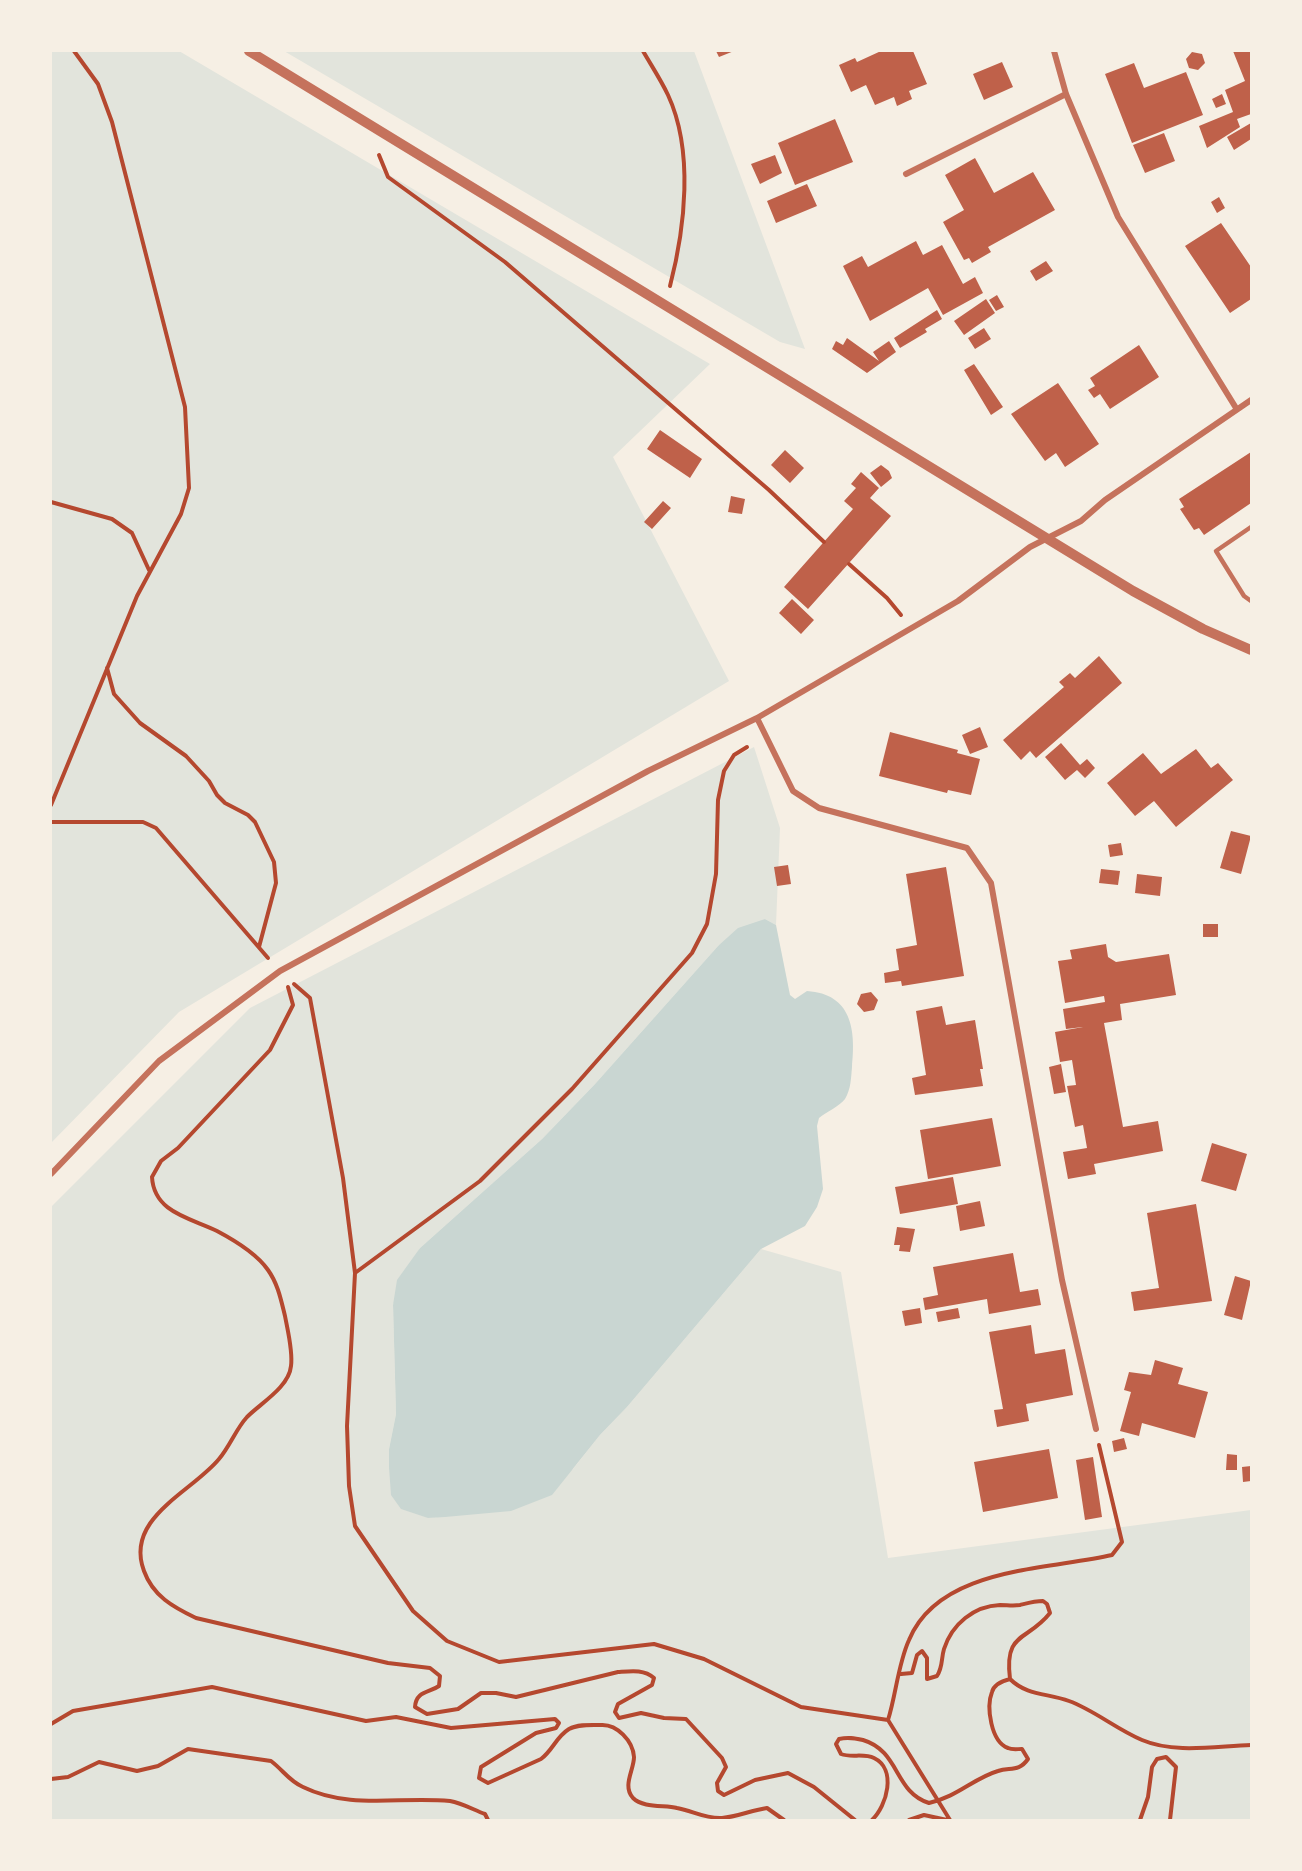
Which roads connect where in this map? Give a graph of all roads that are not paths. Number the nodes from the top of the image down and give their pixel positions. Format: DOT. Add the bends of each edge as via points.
graph roads {
  1 [pos="249,51"];
  2 [pos="1054,51"];
  3 [pos="1066,94"];
  4 [pos="906,174"];
  5 [pos="1251,400"];
  6 [pos="1236,408"];
  7 [pos="1251,527"];
  8 [pos="1048,536"];
  9 [pos="1251,600"];
  10 [pos="1251,650"];
  11 [pos="757,718"];
  12 [pos="51,1174"];
  13 [pos="1096,1429"];
  1 -- 8 [label="street"];
  2 -- 3 [label="street"];
  3 -- 4 [label="street"];
  3 -- 6 [label="street" via="1118,217"];
  5 -- 6 [label="street"];
  6 -- 8 [label="street" via="1081,521"];
  7 -- 9 [label="lane" via="1216,551 1244,596"];
  8 -- 10 [label="street" via="1143,596"];
  8 -- 11 [label="street" via="958,601"];
  11 -- 12 [label="street" via="648,771 279,971 159,1061"];
  11 -- 13 [label="street" via="793,791 819,808 967,848 991,882 1062,1280"];
}
